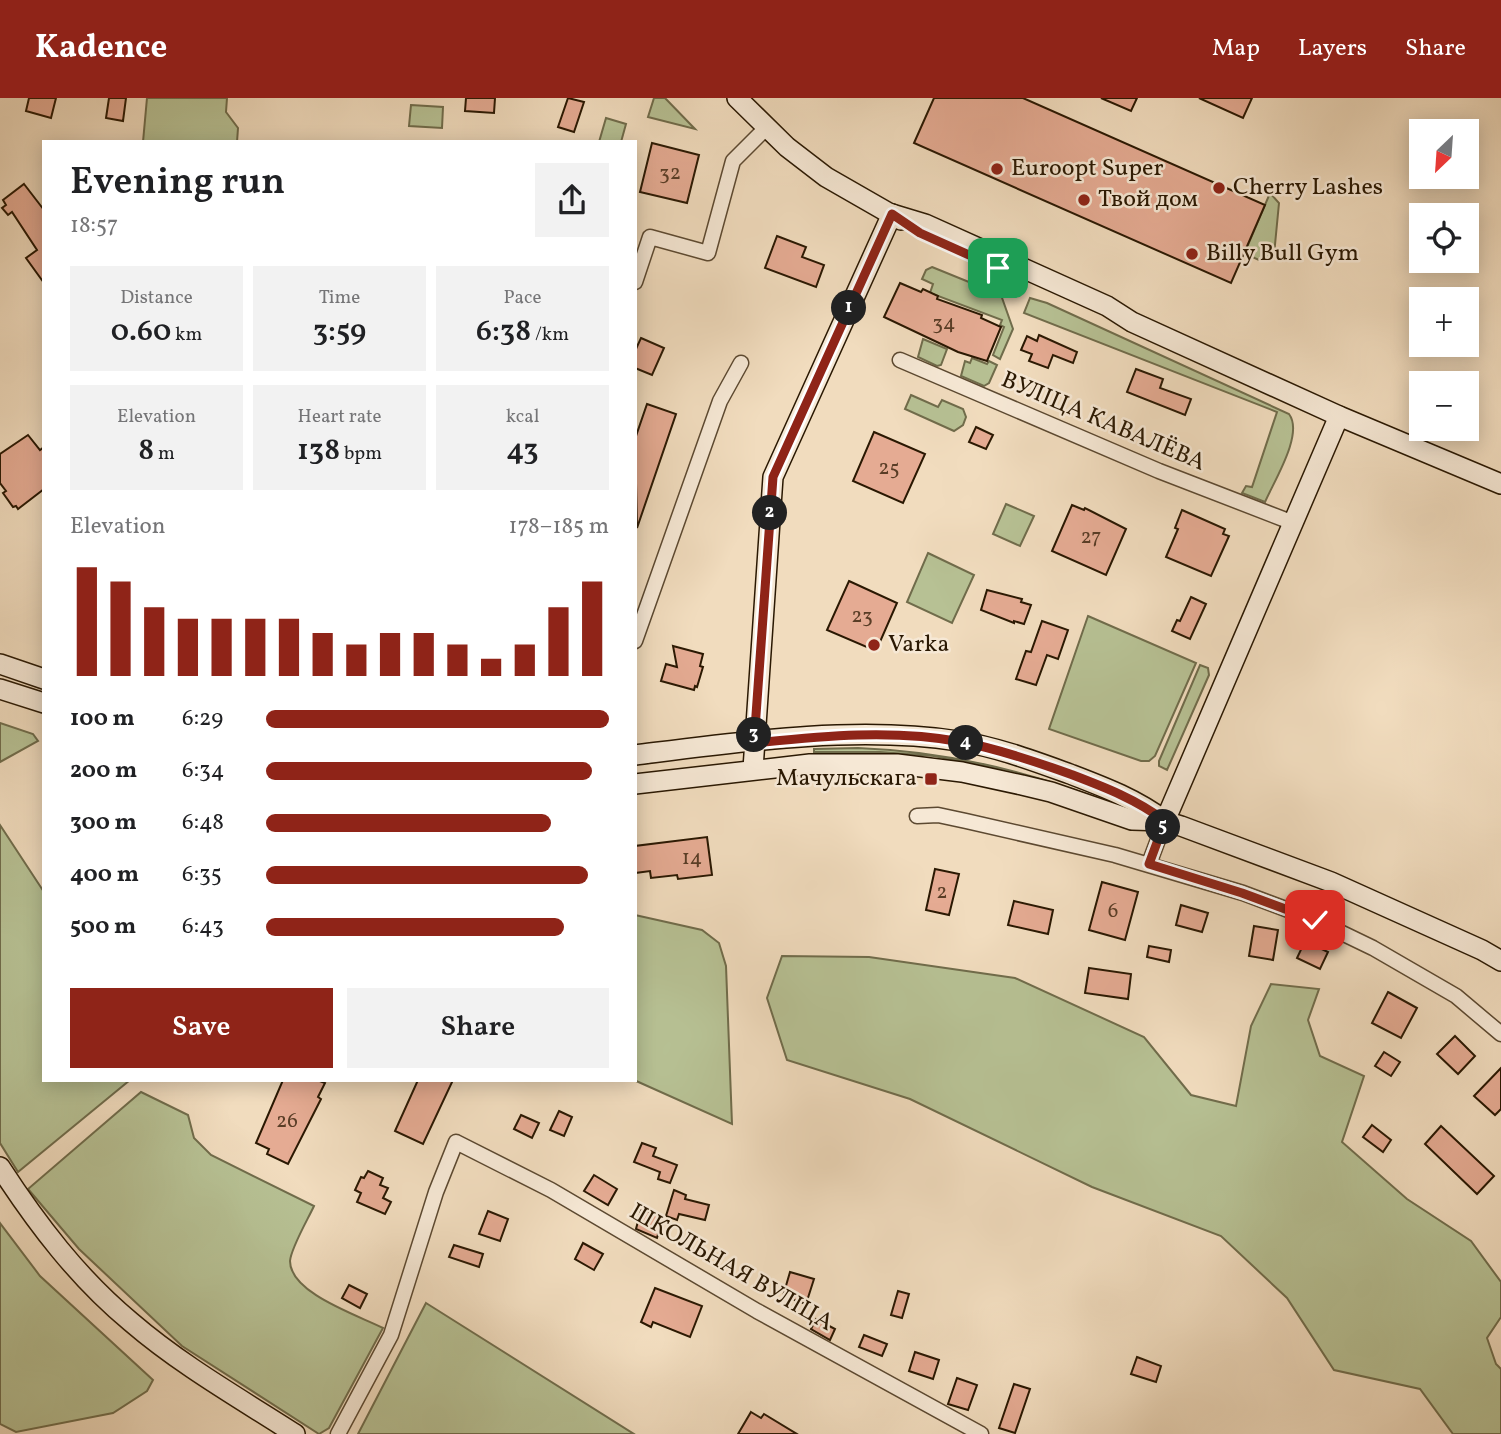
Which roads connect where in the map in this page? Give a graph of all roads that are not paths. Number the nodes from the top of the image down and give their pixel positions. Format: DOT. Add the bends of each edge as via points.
graph roads {
  1 [pos="737,98"];
  2 [pos="766,128"];
  3 [pos="892,214"];
  4 [pos="637,276"];
  5 [pos="900,360"];
  6 [pos="741,362"];
  7 [pos="1339,416"];
  8 [pos="1501,484"];
  9 [pos="1291,522"];
  10 [pos="637,635"];
  11 [pos="0,664"];
  12 [pos="42,678"];
  13 [pos="0,689"];
  14 [pos="42,702"];
  15 [pos="754,743"];
  16 [pos="637,755"];
  17 [pos="753,769"];
  18 [pos="637,784"];
  19 [pos="917,816"];
  20 [pos="1165,821"];
  21 [pos="1149,864"];
  22 [pos="1501,961"];
  23 [pos="1501,1034"];
  24 [pos="0,1167"];
  25 [pos="295,1434"];
  26 [pos="338,1434"];
  27 [pos="982,1434"];
  1 -- 2 [label="main road"];
  2 -- 3 [label="main road" via="826,177"];
  2 -- 4 [label="street" via="733,160 708,253 650,237"];
  3 -- 7 [label="main road" via="920,233"];
  3 -- 15 [label="main road" via="773,477"];
  5 -- 9 [label="street, ВУЛІЦА КАВАЛЁВА"];
  6 -- 10 [label="street" via="720,401"];
  7 -- 8 [label="main road"];
  7 -- 9 [label="main road"];
  9 -- 20 [label="main road"];
  11 -- 12 [label="main road"];
  13 -- 14 [label="main road"];
  15 -- 16 [label="main road"];
  15 -- 17 [label="main road"];
  15 -- 20 [label="main road" via="898,735 960,741 1039,763 1119,793"];
  17 -- 18 [label="main road"];
  17 -- 20 [label="main road" via="854,763 935,768 1051,792 1132,820"];
  19 -- 21 [label="street" via="957,819"];
  20 -- 21 [label="street"];
  20 -- 22 [label="main road" via="1331,882"];
  21 -- 23 [label="street" via="1315,920 1373,948 1456,996"];
  24 -- 25 [label="main road" via="47,1236 130,1322 174,1357"];
  26 -- 27 [label="street, ШКОЛЬНАЯ ВУЛІЦА" via="391,1335 456,1142"];
}
